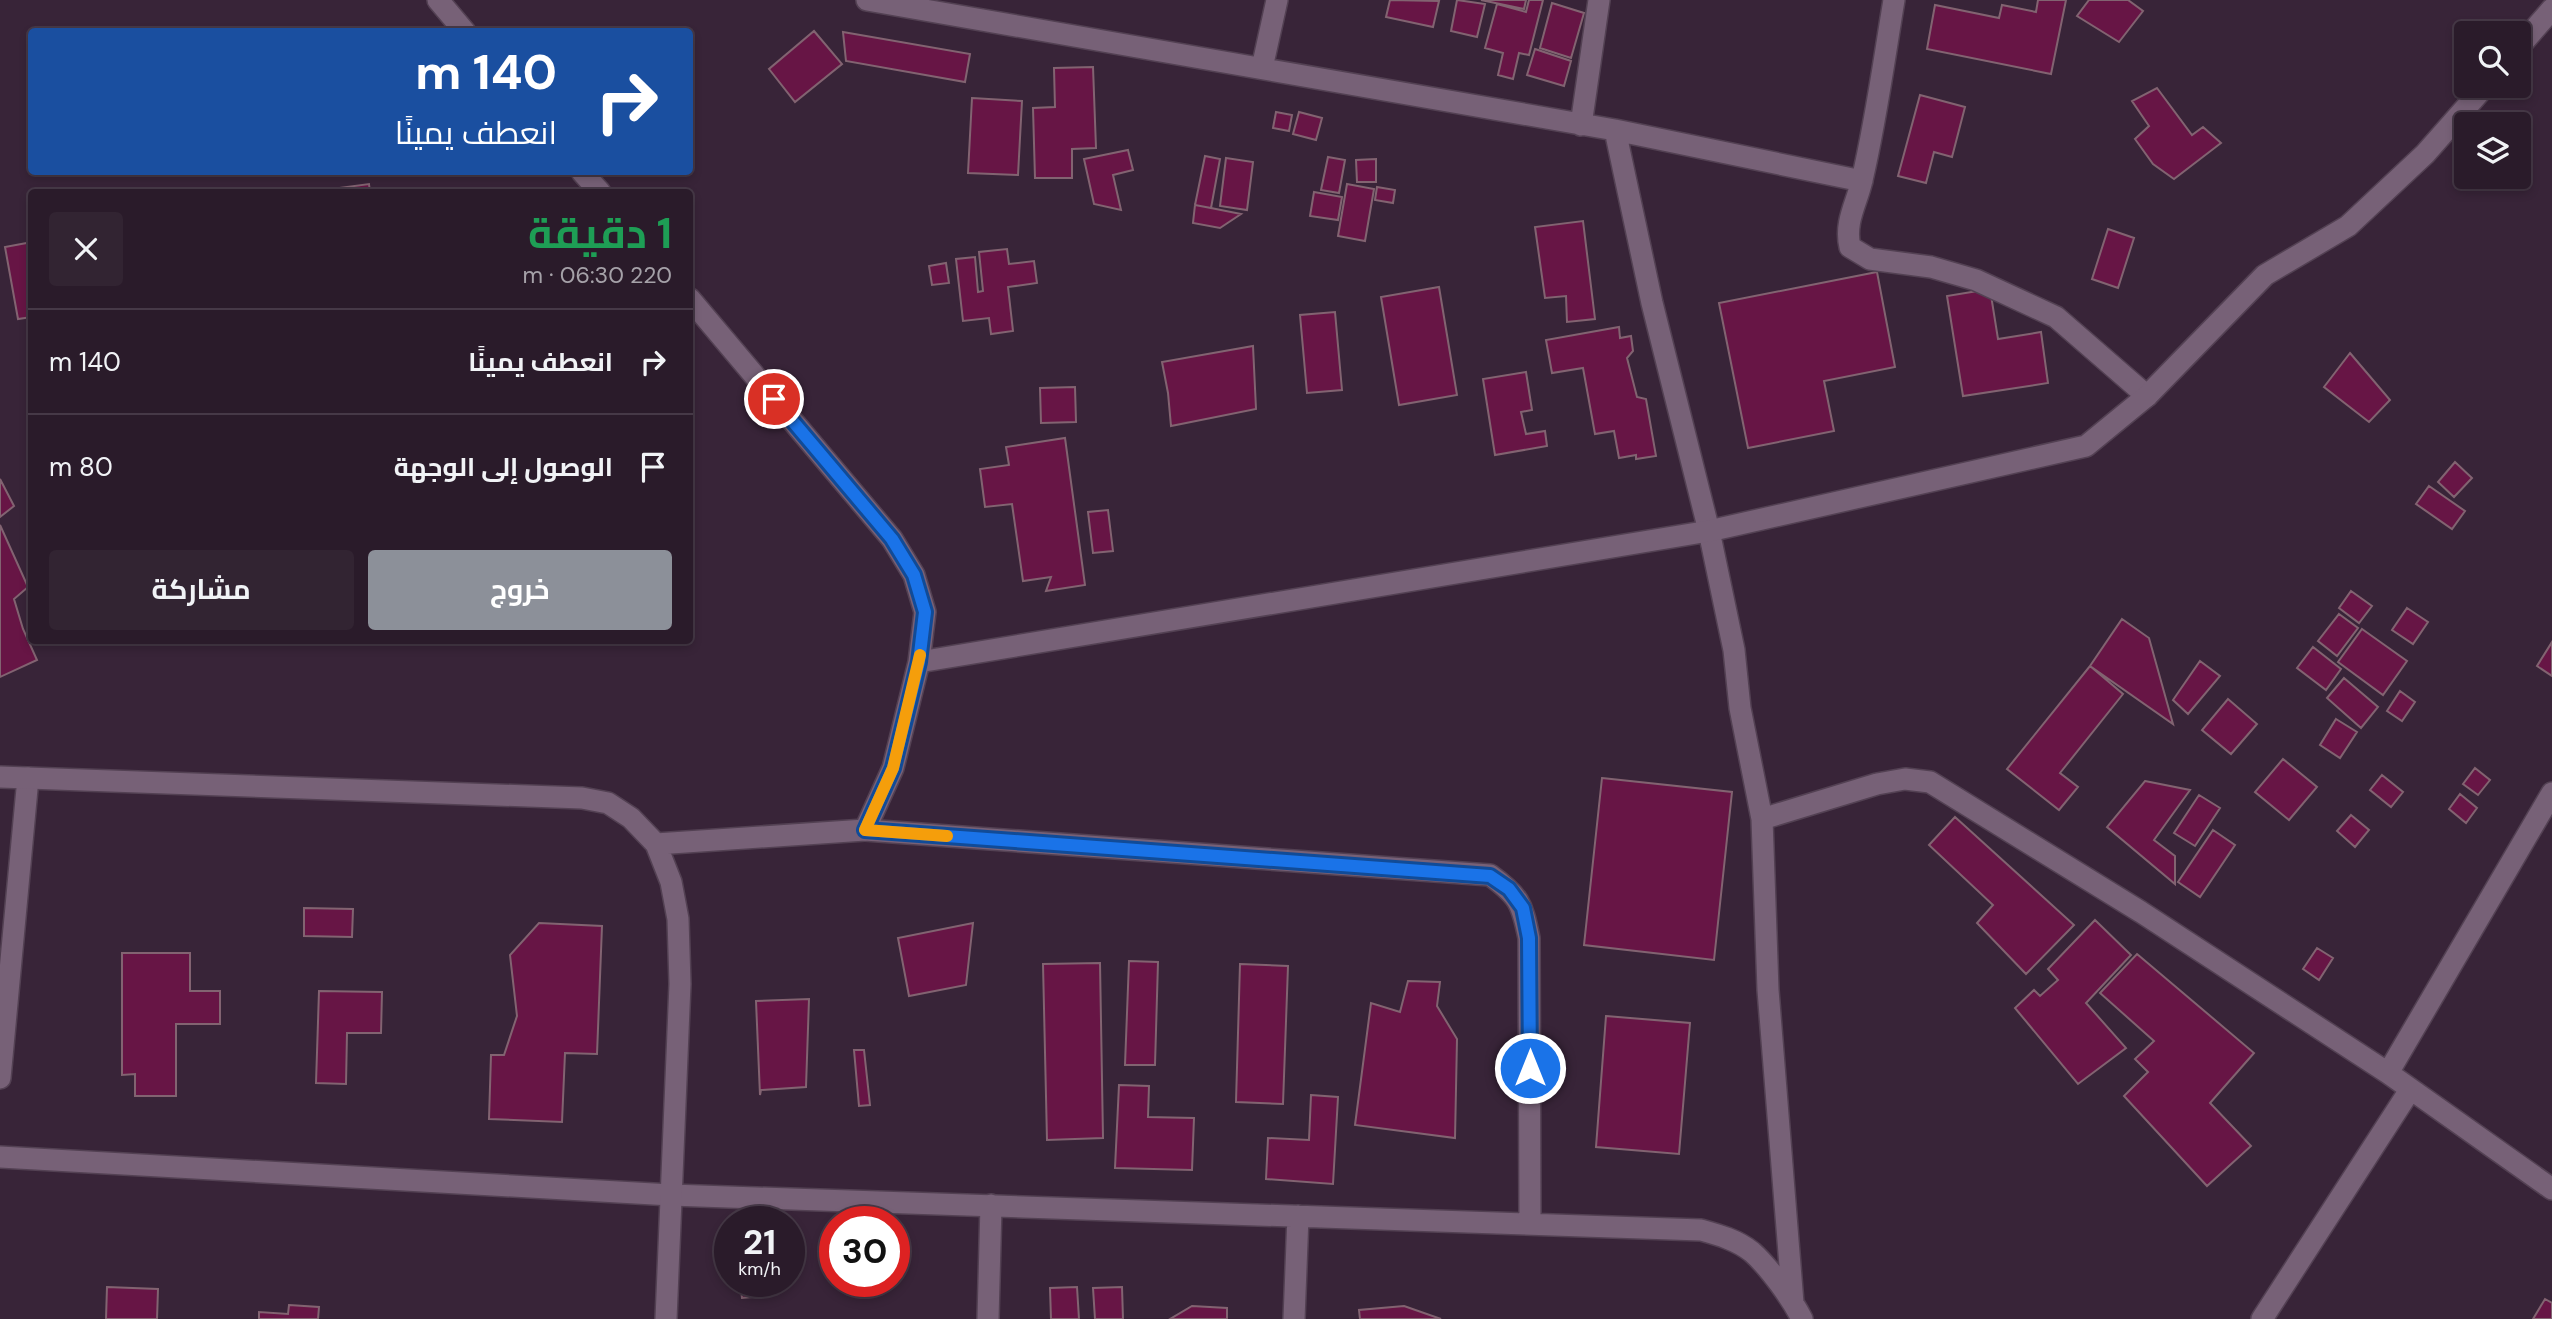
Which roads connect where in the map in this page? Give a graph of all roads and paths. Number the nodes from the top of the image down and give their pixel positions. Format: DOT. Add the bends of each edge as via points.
graph roads {
  1 [pos="438,0"];
  2 [pos="867,0"];
  3 [pos="1277,0"];
  4 [pos="1599,0"];
  5 [pos="1894,0"];
  6 [pos="2552,9"];
  7 [pos="982,10"];
  8 [pos="462,28"];
  9 [pos="2531,33"];
  10 [pos="1262,68"];
  11 [pos="2475,98"];
  12 [pos="1581,125"];
  13 [pos="1615,130"];
  14 [pos="586,175"];
  15 [pos="1862,181"];
  16 [pos="597,189"];
  17 [pos="693,303"];
  18 [pos="2147,396"];
  19 [pos="1709,531"];
  20 [pos="919,662"];
  21 [pos="0,777"];
  22 [pos="28,778"];
  23 [pos="2552,793"];
  24 [pos="1762,819"];
  25 [pos="865,830"];
  26 [pos="656,844"];
  27 [pos="2388,1073"];
  28 [pos="0,1078"];
  29 [pos="2410,1090"];
  30 [pos="0,1157"];
  31 [pos="2552,1189"];
  32 [pos="671,1195"];
  33 [pos="991,1205"];
  34 [pos="1298,1216"];
  35 [pos="1530,1224"];
  36 [pos="1795,1313"];
  37 [pos="666,1319"];
  38 [pos="988,1319"];
  39 [pos="1294,1319"];
  40 [pos="2262,1319"];
  1 -- 8 [label="street"];
  2 -- 7 [label="street"];
  3 -- 10 [label="street"];
  4 -- 12 [label="street"];
  5 -- 15 [label="street"];
  6 -- 9 [label="street"];
  7 -- 10 [label="street"];
  10 -- 12 [label="street"];
  11 -- 18 [label="street" via="2426,154 2348,226 2265,275"];
  12 -- 13 [label="street"];
  13 -- 15 [label="street"];
  13 -- 19 [label="street"];
  14 -- 16 [label="street"];
  15 -- 18 [label="street" via="1847,236 1855,252 1976,280 2056,317"];
  17 -- 20 [label="street" via="892,539 914,575 925,612"];
  18 -- 19 [label="street" via="2086,446"];
  19 -- 20 [label="street"];
  19 -- 24 [label="street"];
  20 -- 25 [label="street" via="893,768"];
  21 -- 22 [label="street"];
  22 -- 26 [label="street" via="582,797 608,803 631,818"];
  22 -- 28 [label="street"];
  23 -- 27 [label="street"];
  24 -- 27 [label="street" via="1877,785 1905,779 1930,782"];
  24 -- 36 [label="street" via="1768,990"];
  25 -- 26 [label="street"];
  25 -- 35 [label="street" via="1490,876 1509,889 1523,908 1529,938"];
  26 -- 32 [label="street" via="671,882 678,919 680,984"];
  27 -- 29 [label="street"];
  29 -- 31 [label="street"];
  29 -- 40 [label="street"];
  30 -- 32 [label="street"];
  32 -- 33 [label="street"];
  32 -- 37 [label="street"];
  33 -- 34 [label="street"];
  33 -- 38 [label="street"];
  34 -- 35 [label="street"];
  34 -- 39 [label="street"];
  35 -- 36 [label="street" via="1701,1230 1725,1237 1752,1252"];
}
